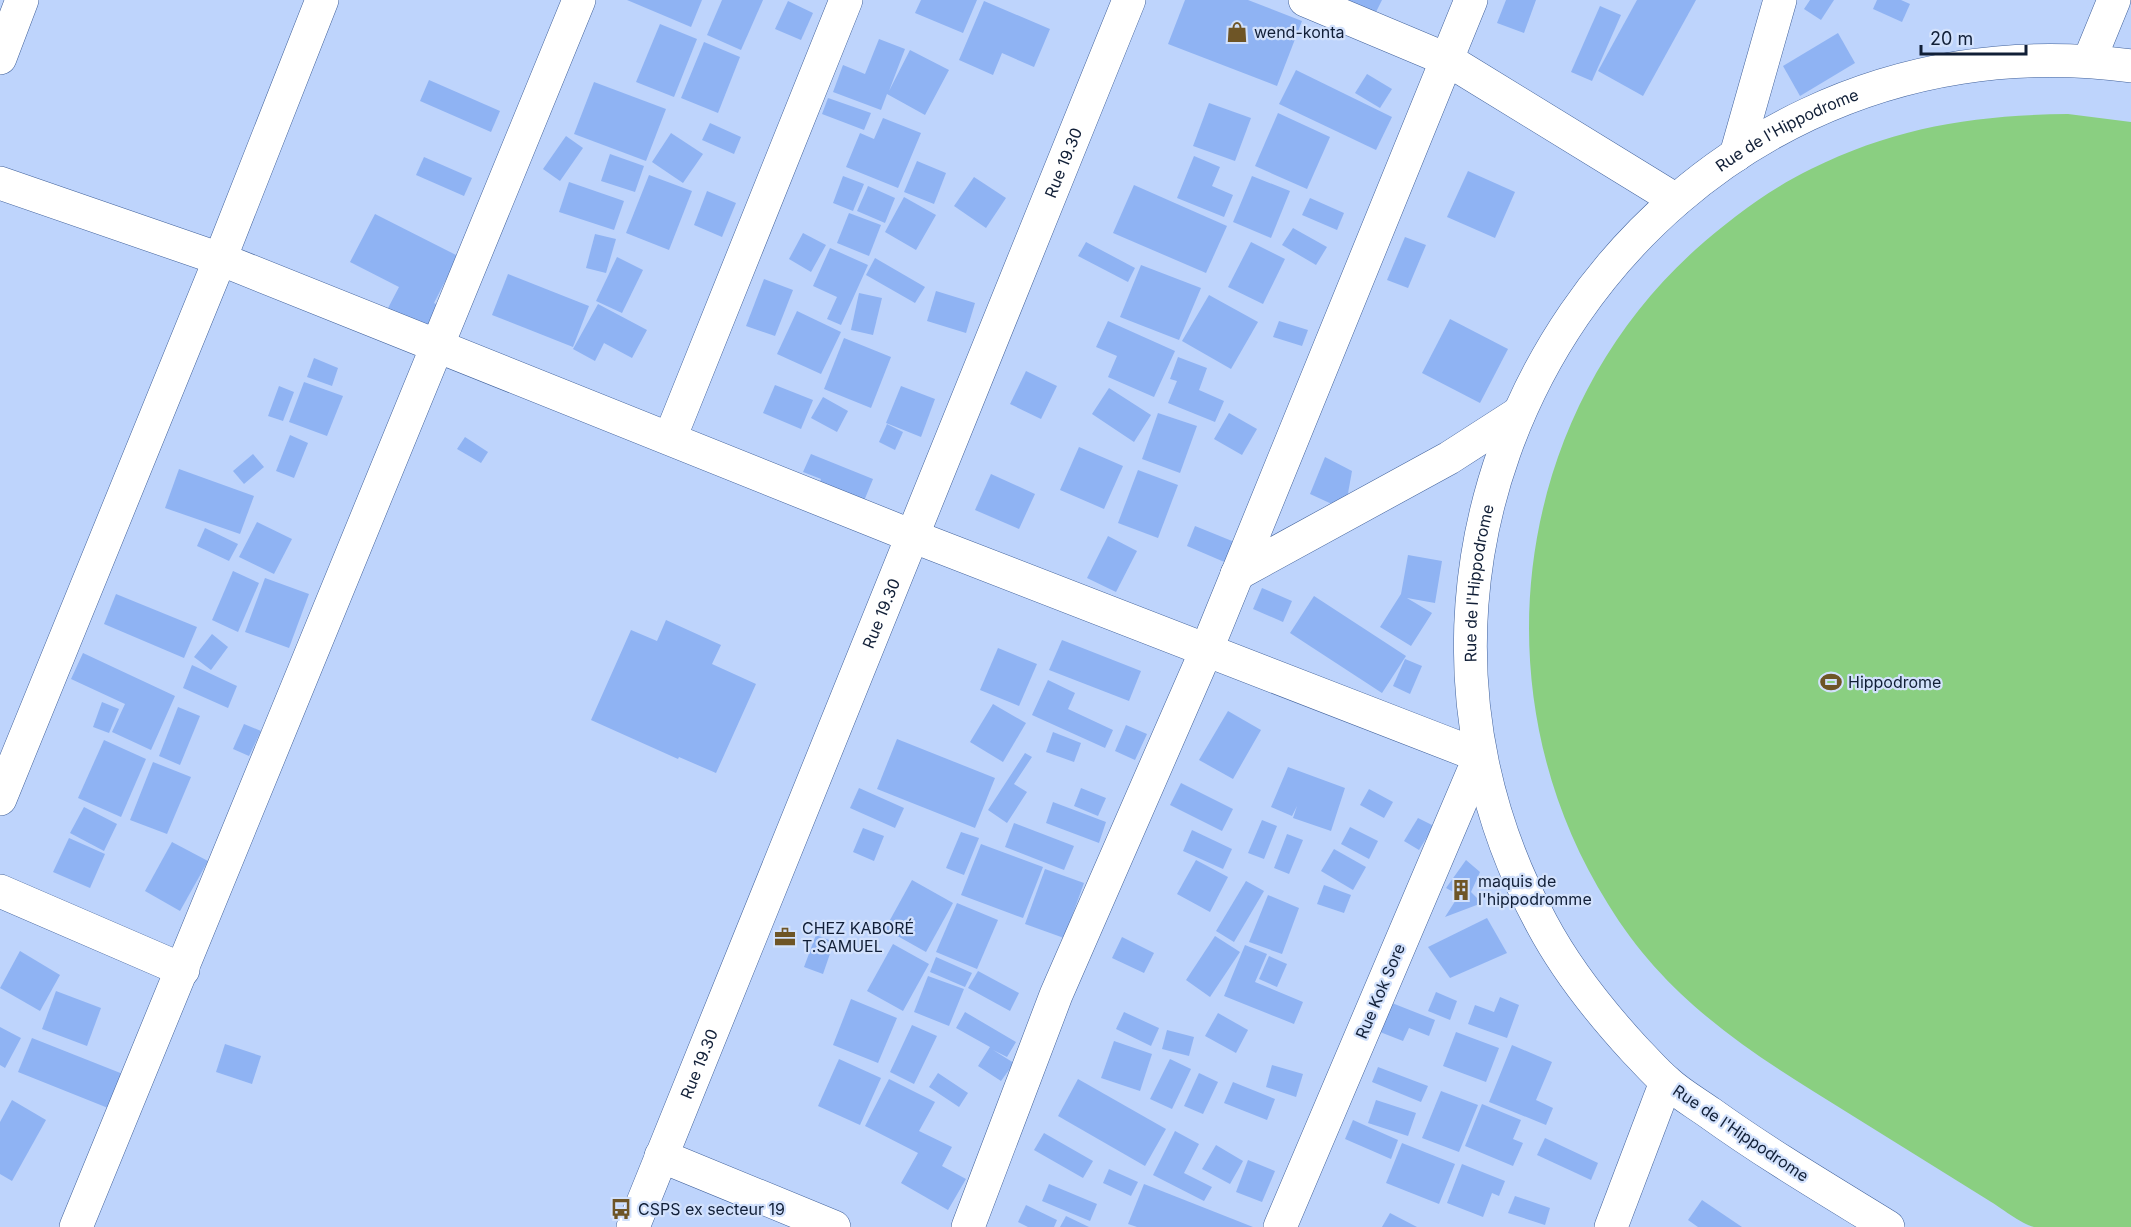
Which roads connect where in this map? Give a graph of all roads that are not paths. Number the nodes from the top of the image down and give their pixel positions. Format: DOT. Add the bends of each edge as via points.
graph roads {
  1 [pos="22,0"];
  2 [pos="322,0"];
  3 [pos="579,0"];
  4 [pos="846,0"];
  5 [pos="1129,0"];
  6 [pos="1305,0"];
  7 [pos="1471,0"];
  8 [pos="1780,0"];
  9 [pos="2114,0"];
  10 [pos="0,58"];
  11 [pos="1448,60"];
  12 [pos="2090,61"];
  13 [pos="2131,66"];
  14 [pos="1736,155"];
  15 [pos="0,183"];
  16 [pos="1676,200"];
  17 [pos="220,259"];
  18 [pos="438,346"];
  19 [pos="1519,413"];
  20 [pos="670,438"];
  21 [pos="912,536"];
  22 [pos="1237,573"];
  23 [pos="1206,651"];
  24 [pos="1480,756"];
  25 [pos="0,799"];
  26 [pos="0,891"];
  27 [pos="183,970"];
  28 [pos="1666,1082"];
  29 [pos="661,1156"];
  30 [pos="76,1227"];
  31 [pos="633,1227"];
  32 [pos="834,1227"];
  33 [pos="968,1227"];
  34 [pos="1280,1227"];
  35 [pos="1611,1227"];
  36 [pos="1888,1227"];
  1 -- 10 [label="street"];
  2 -- 17 [label="street"];
  3 -- 18 [label="street"];
  4 -- 20 [label="street"];
  5 -- 21 [label="street, Rue 19.30"];
  6 -- 11 [label="street"];
  7 -- 11 [label="street"];
  8 -- 14 [label="street"];
  9 -- 12 [label="street"];
  11 -- 16 [label="street"];
  11 -- 22 [label="street"];
  12 -- 13 [label="street, Rue de l'Hippodrome"];
  12 -- 14 [label="street, Rue de l'Hippodrome" via="1985,65 1928,74 1820,109"];
  14 -- 16 [label="street, Rue de l'Hippodrome"];
  15 -- 17 [label="street"];
  16 -- 19 [label="street, Rue de l'Hippodrome" via="1596,282 1534,378"];
  17 -- 18 [label="street"];
  17 -- 25 [label="street"];
  18 -- 20 [label="street"];
  18 -- 27 [label="street"];
  19 -- 22 [label="street" via="1449,459"];
  19 -- 24 [label="street, Rue de l'Hippodrome" via="1493,484 1472,597 1470,654"];
  20 -- 21 [label="street"];
  21 -- 23 [label="street"];
  21 -- 29 [label="street, Rue 19.30"];
  22 -- 23 [label="street"];
  23 -- 24 [label="street"];
  23 -- 33 [label="street" via="1056,995"];
  24 -- 28 [label="street, Rue de l'Hippodrome" via="1517,875 1543,927 1607,1020"];
  24 -- 34 [label="street, Rue Kok Sore"];
  26 -- 27 [label="street"];
  27 -- 30 [label="street"];
  28 -- 35 [label="street"];
  28 -- 36 [label="street, Rue de l'Hippodrome" via="1747,1140"];
  29 -- 31 [label="street, Rue 19.30"];
  29 -- 32 [label="street"];
}
